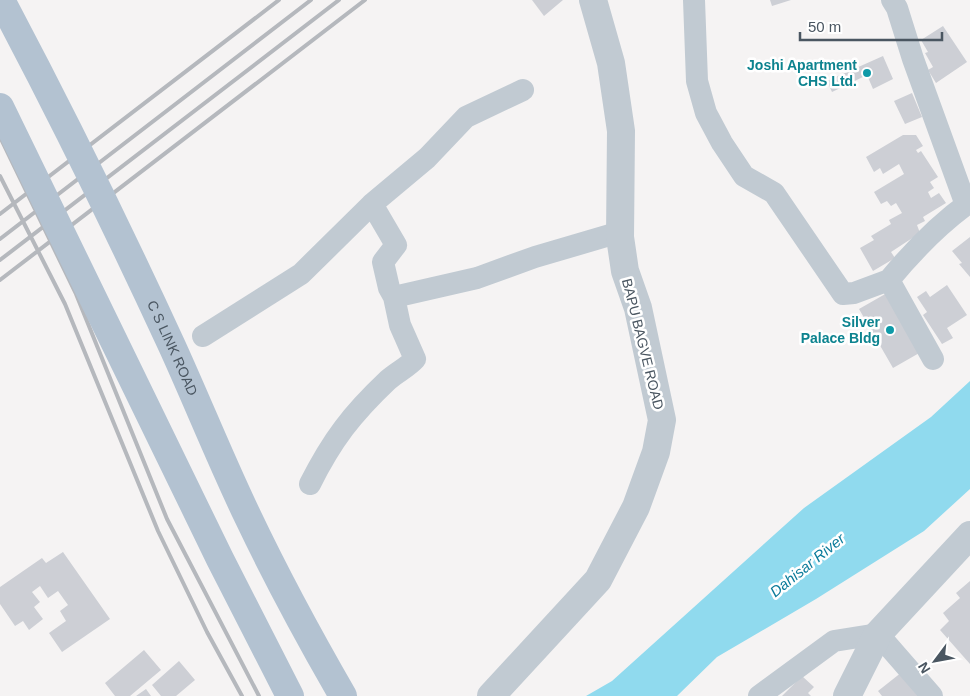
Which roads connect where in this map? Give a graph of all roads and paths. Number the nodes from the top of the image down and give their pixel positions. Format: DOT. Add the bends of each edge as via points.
graph roads {
  1 [pos="1,0"];
  2 [pos="593,0"];
  3 [pos="694,0"];
  4 [pos="892,0"];
  5 [pos="523,90"];
  6 [pos="0,107"];
  7 [pos="372,204"];
  8 [pos="968,204"];
  9 [pos="620,232"];
  10 [pos="888,280"];
  11 [pos="394,297"];
  12 [pos="203,336"];
  13 [pos="933,359"];
  14 [pos="310,484"];
  15 [pos="970,535"];
  16 [pos="878,634"];
  17 [pos="290,696"];
  18 [pos="343,696"];
  19 [pos="491,696"];
  20 [pos="759,696"];
  21 [pos="847,696"];
  22 [pos="932,696"];
  1 -- 18 [label="main road, C S LINK ROAD, bridge" via="118,232 247,516"];
  2 -- 9 [label="street, BAPU BAGVE ROAD" via="611,63 621,131"];
  3 -- 10 [label="street" via="697,81 706,113 744,176 774,192 843,294"];
  4 -- 8 [label="street"];
  5 -- 7 [label="street" via="466,117 426,158"];
  6 -- 17 [label="main road, bridge"];
  7 -- 11 [label="street" via="396,244 383,262"];
  7 -- 12 [label="street" via="301,274"];
  8 -- 10 [label="street" via="910,254"];
  9 -- 11 [label="street" via="476,278"];
  9 -- 19 [label="street, BAPU BAGVE ROAD" via="625,271 638,308 662,420 656,452 636,507 598,580"];
  10 -- 13 [label="street"];
  11 -- 14 [label="street" via="400,326 415,359 390,378 347,422"];
  15 -- 16 [label="street"];
  16 -- 20 [label="street" via="834,641"];
  16 -- 21 [label="street"];
  16 -- 22 [label="street"];
}
